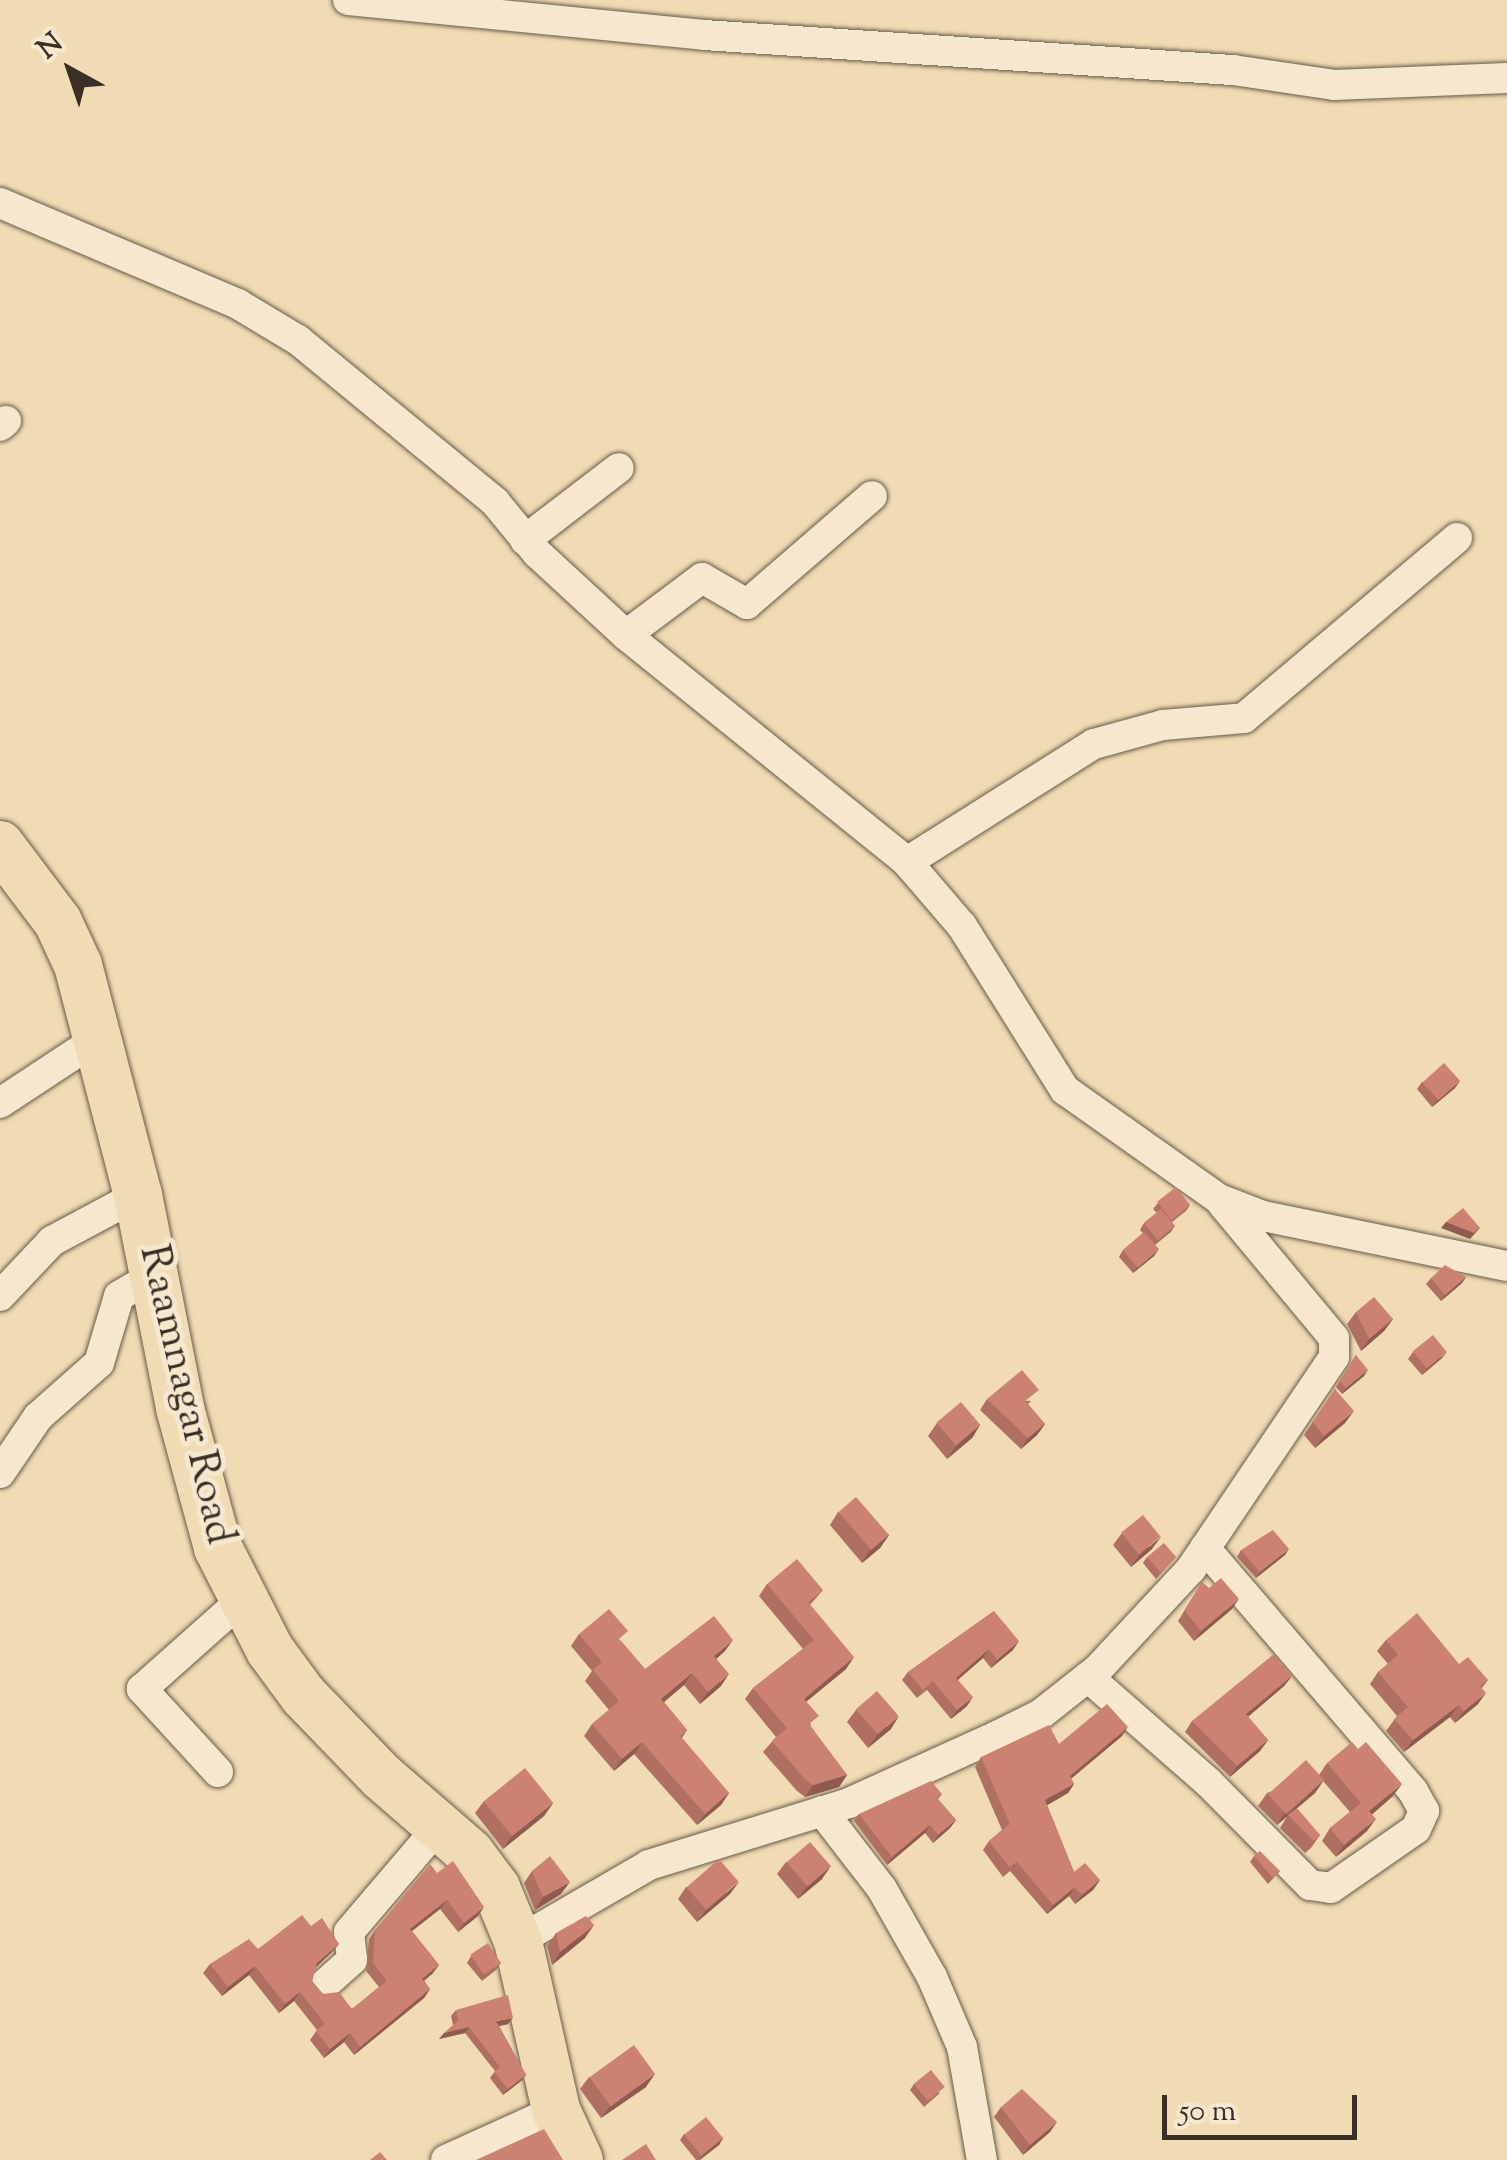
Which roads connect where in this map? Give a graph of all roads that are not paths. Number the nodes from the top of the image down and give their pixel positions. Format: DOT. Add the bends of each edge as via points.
graph roads {
  1 [pos="348,0"];
  2 [pos="1507,78"];
  3 [pos="0,203"];
  4 [pos="619,468"];
  5 [pos="872,496"];
  6 [pos="1457,538"];
  7 [pos="526,540"];
  8 [pos="626,635"];
  9 [pos="0,845"];
  10 [pos="907,862"];
  11 [pos="100,1037"];
  12 [pos="0,1103"];
  13 [pos="138,1194"];
  14 [pos="1219,1199"];
  15 [pos="1507,1266"];
  16 [pos="155,1274"];
  17 [pos="0,1296"];
  18 [pos="0,1473"];
  19 [pos="1205,1548"];
  20 [pos="242,1600"];
  21 [pos="1088,1677"];
  22 [pos="218,1772"];
  23 [pos="822,1811"];
  24 [pos="440,1825"];
  25 [pos="518,1941"];
  26 [pos="324,1985"];
  27 [pos="556,2110"];
  28 [pos="446,2160"];
  29 [pos="579,2160"];
  30 [pos="982,2160"];
  1 -- 2 [label="street" via="704,35 1234,70 1334,85"];
  3 -- 7 [label="street" via="238,304 298,340 496,502"];
  4 -- 7 [label="street"];
  5 -- 8 [label="street" via="747,604 702,578"];
  6 -- 10 [label="street" via="1244,718 1164,725 1094,744"];
  7 -- 8 [label="street"];
  8 -- 10 [label="street"];
  9 -- 11 [label="highway, Raamnagar Road" via="58,922"];
  10 -- 14 [label="street" via="962,926 1065,1090"];
  11 -- 12 [label="street"];
  11 -- 13 [label="highway, Raamnagar Road"];
  13 -- 16 [label="highway, Raamnagar Road"];
  13 -- 17 [label="street" via="52,1241"];
  14 -- 15 [label="street" via="1309,1228"];
  14 -- 19 [label="street" via="1334,1338 1334,1356"];
  16 -- 18 [label="street" via="119,1296 99,1362 38,1417"];
  16 -- 20 [label="highway, Raamnagar Road" via="194,1463 218,1548"];
  19 -- 21 [label="street"];
  19 -- 21 [label="street" via="1413,1792 1424,1811 1416,1829 1331,1888 1310,1884 1208,1782"];
  20 -- 22 [label="street" via="142,1689"];
  20 -- 24 [label="highway, Raamnagar Road" via="270,1650 323,1718"];
  21 -- 23 [label="street" via="997,1736"];
  23 -- 25 [label="street" via="649,1866"];
  23 -- 30 [label="street" via="882,1889 932,1977 966,2061"];
  24 -- 25 [label="highway, Raamnagar Road" via="496,1888"];
  24 -- 26 [label="street" via="349,1932 352,1960"];
  25 -- 27 [label="highway, Raamnagar Road"];
  27 -- 28 [label="street"];
  27 -- 29 [label="highway, Raamnagar Road"];
}
